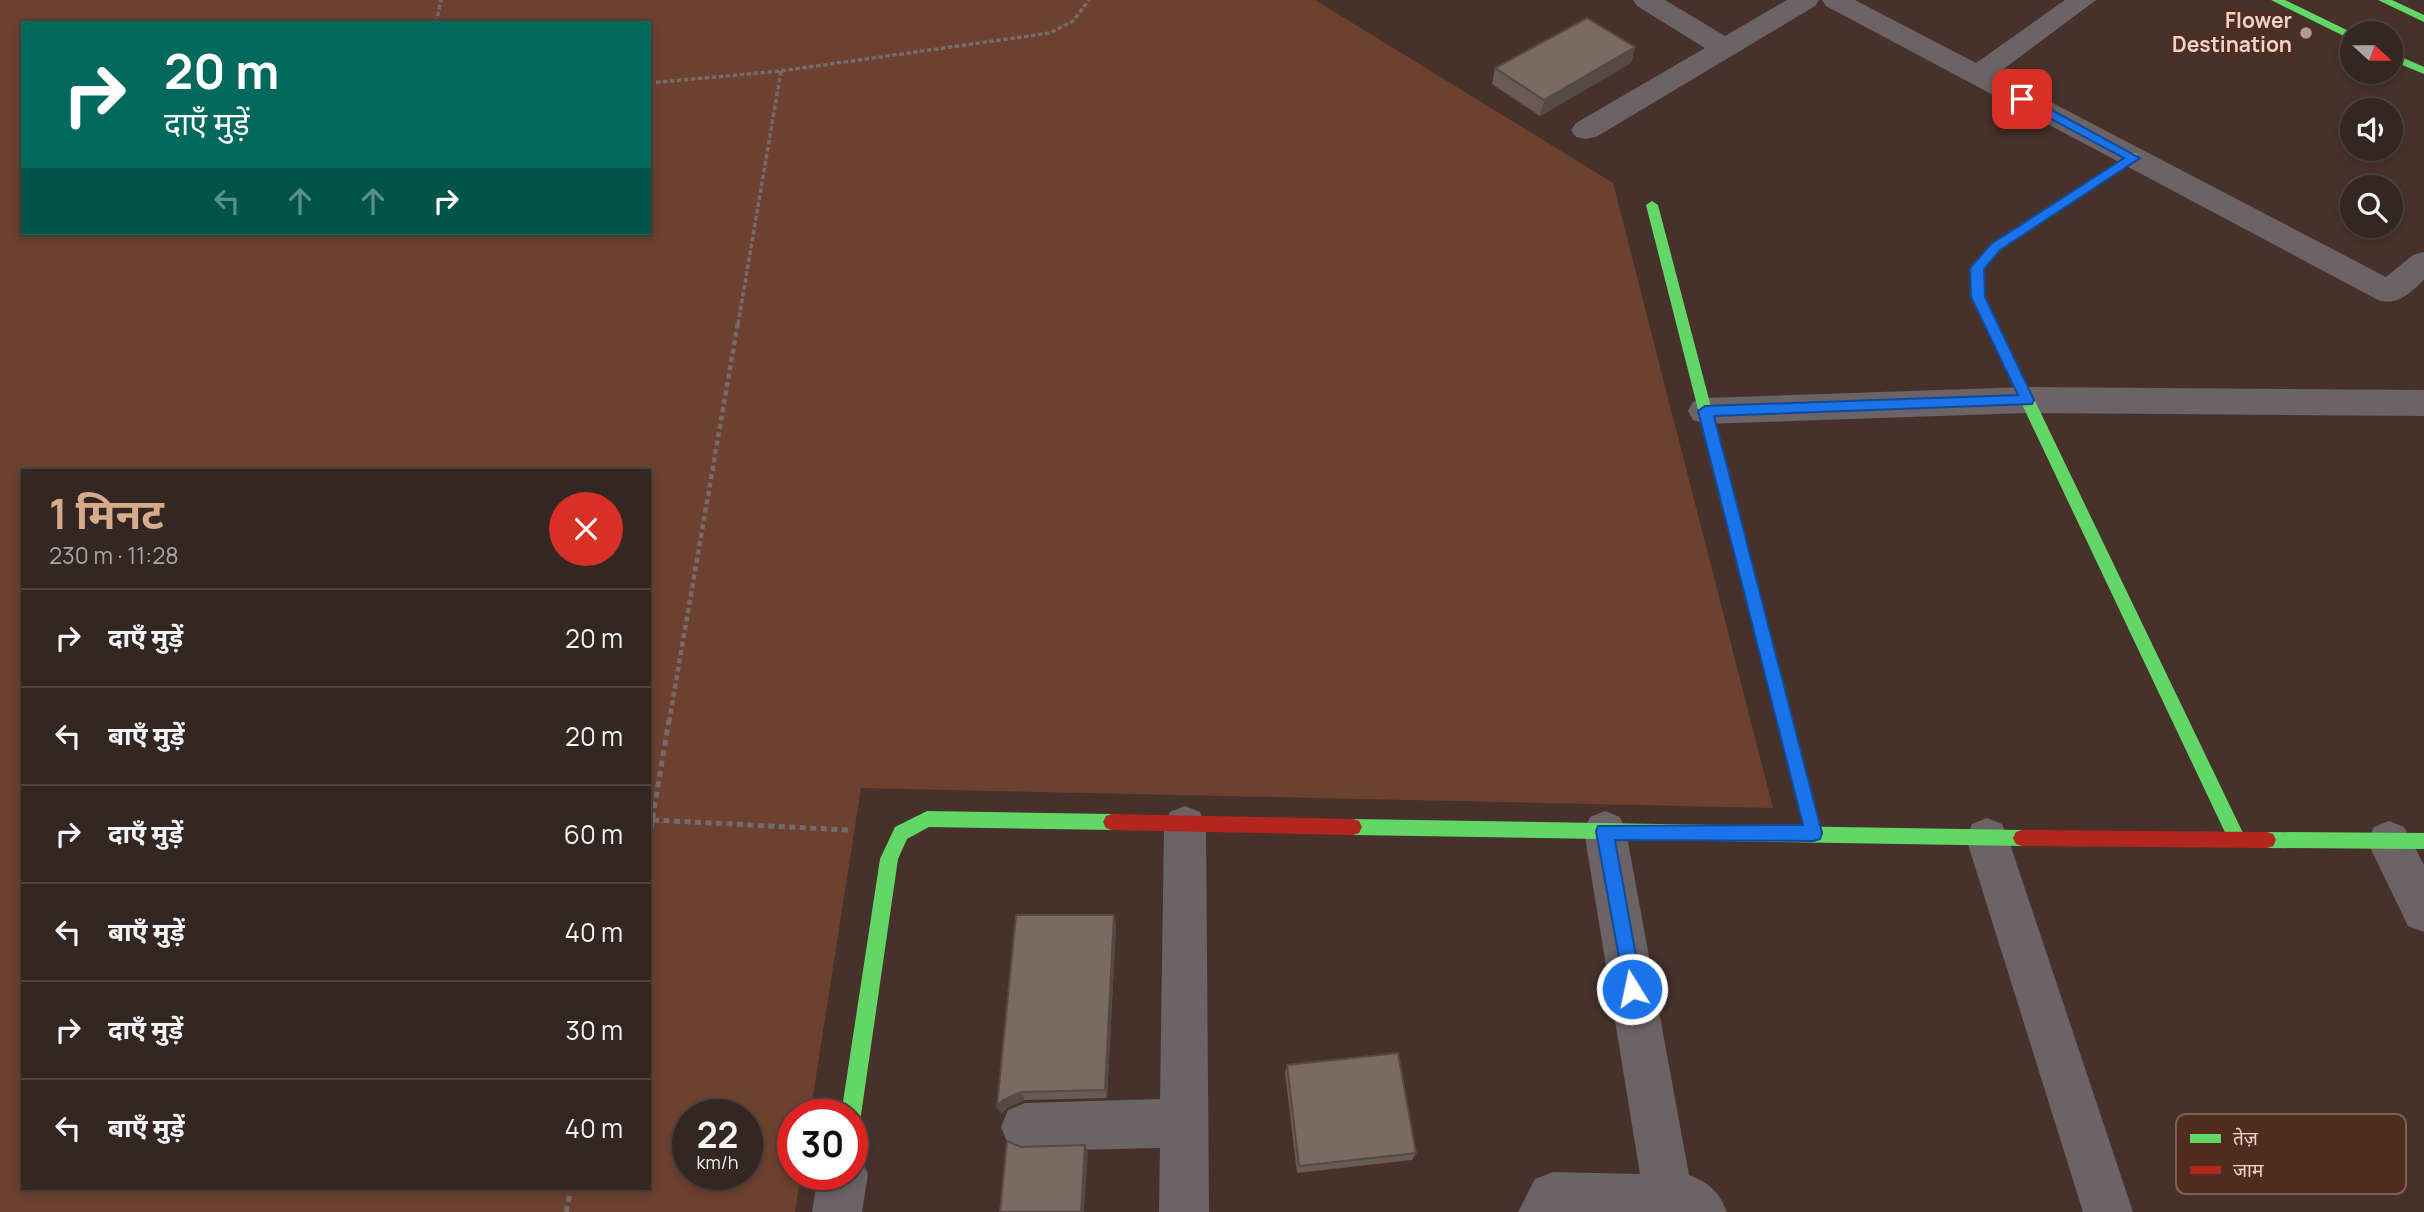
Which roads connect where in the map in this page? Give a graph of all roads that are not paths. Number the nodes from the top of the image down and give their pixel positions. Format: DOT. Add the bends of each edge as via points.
graph roads {
  1 [pos="1646,0"];
  2 [pos="1806,0"];
  3 [pos="1835,0"];
  4 [pos="2083,0"];
  5 [pos="2276,0"];
  6 [pos="2383,0"];
  7 [pos="2424,19"];
  8 [pos="2340,31"];
  9 [pos="1725,48"];
  10 [pos="2403,61"];
  11 [pos="2424,71"];
  12 [pos="1977,75"];
  13 [pos="1586,130"];
  14 [pos="2133,158"];
  15 [pos="1652,205"];
  16 [pos="2424,262"];
  17 [pos="2027,400"];
  18 [pos="2424,403"];
  19 [pos="1705,411"];
  20 [pos="1185,826"];
  21 [pos="1605,831"];
  22 [pos="1814,833"];
  23 [pos="1987,838"];
  24 [pos="2237,839"];
  25 [pos="2407,841"];
  26 [pos="2424,911"];
  27 [pos="853,1099"];
  28 [pos="1184,1123"];
  29 [pos="1025,1127"];
  30 [pos="840,1190"];
  31 [pos="1686,1206"];
  32 [pos="837,1212"];
  33 [pos="1184,1212"];
  34 [pos="1543,1212"];
  35 [pos="2108,1212"];
  1 -- 9 [label="street"];
  2 -- 9 [label="street"];
  3 -- 12 [label="street"];
  4 -- 12 [label="street"];
  5 -- 8 [label="street"];
  6 -- 7 [label="street"];
  9 -- 13 [label="street"];
  10 -- 11 [label="street"];
  12 -- 14 [label="street"];
  14 -- 16 [label="street" via="2389,292"];
  14 -- 17 [label="street" via="1996,247 1977,268 1978,297"];
  15 -- 19 [label="street"];
  17 -- 18 [label="street"];
  17 -- 19 [label="street"];
  17 -- 24 [label="street"];
  19 -- 22 [label="street"];
  20 -- 21 [label="street"];
  20 -- 27 [label="street" via="927,819 901,833 889,859"];
  20 -- 28 [label="street"];
  21 -- 22 [label="street"];
  21 -- 31 [label="street"];
  22 -- 23 [label="street"];
  23 -- 24 [label="street"];
  23 -- 35 [label="street"];
  24 -- 25 [label="street"];
  25 -- 26 [label="street"];
  28 -- 29 [label="street"];
  28 -- 33 [label="street"];
  30 -- 32 [label="street"];
  31 -- 34 [label="street" via="1553,1197"];
}
